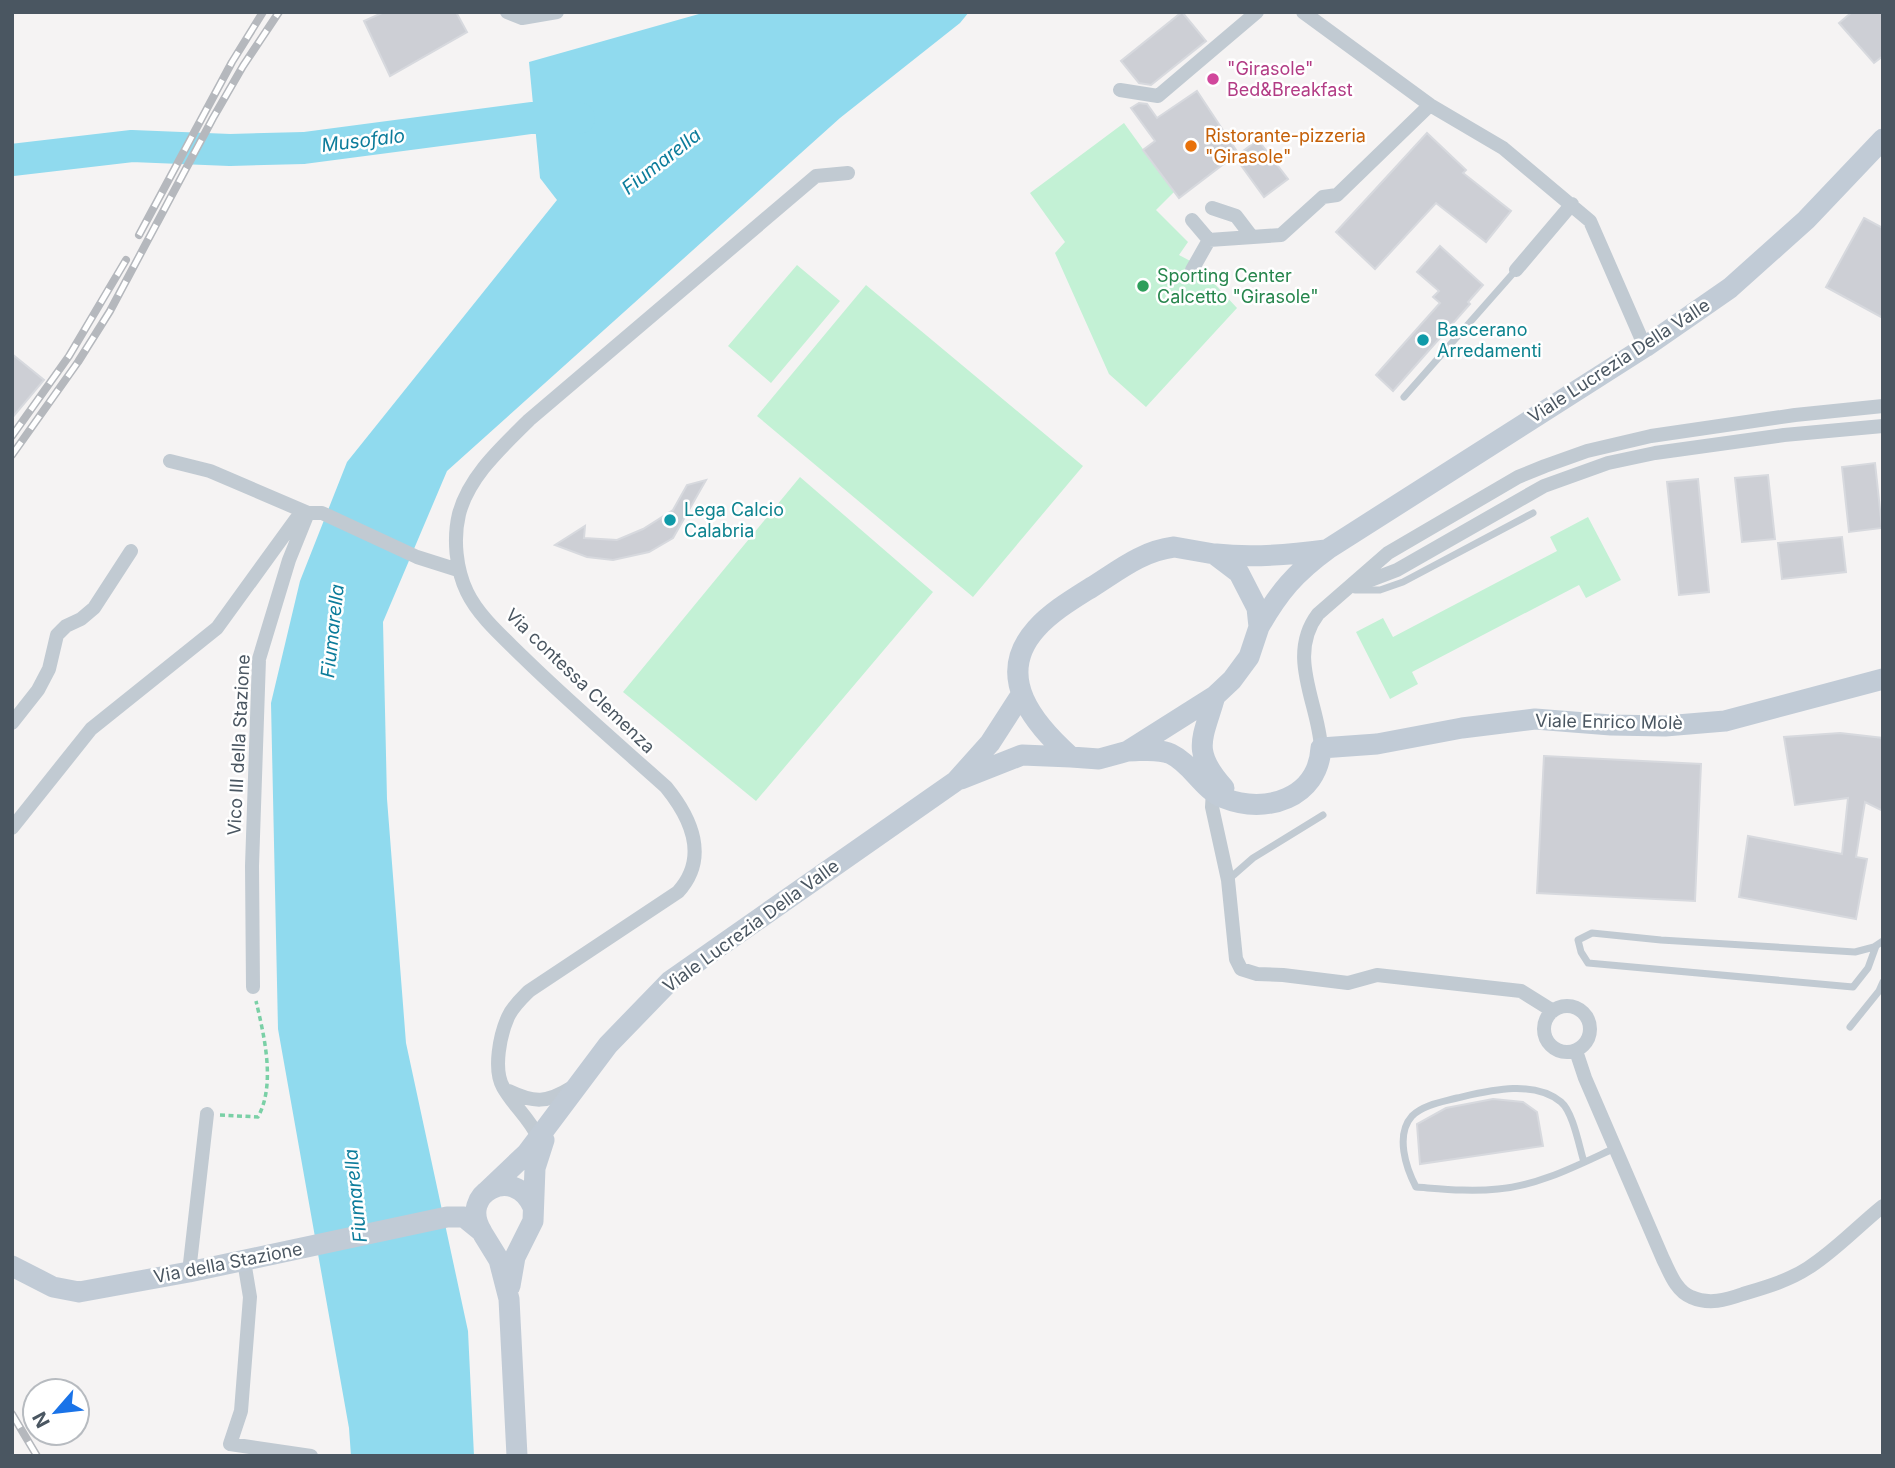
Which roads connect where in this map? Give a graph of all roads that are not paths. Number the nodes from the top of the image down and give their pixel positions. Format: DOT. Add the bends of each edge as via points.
graph roads {
  1 [pos="507,12"];
  2 [pos="557,12"];
  3 [pos="1256,12"];
  4 [pos="1303,12"];
  5 [pos="1120,90"];
  6 [pos="1430,106"];
  7 [pos="1883,139"];
  8 [pos="848,173"];
  9 [pos="1572,204"];
  10 [pos="1212,208"];
  11 [pos="1192,220"];
  12 [pos="1252,237"];
  13 [pos="1209,240"];
  14 [pos="1192,270"];
  15 [pos="1516,270"];
  16 [pos="1645,347"];
  17 [pos="1404,397"];
  18 [pos="1883,406"];
  19 [pos="1883,426"];
  20 [pos="170,461"];
  21 [pos="315,513"];
  22 [pos="1533,513"];
  23 [pos="1328,549"];
  24 [pos="131,551"];
  25 [pos="1214,554"];
  26 [pos="458,570"];
  27 [pos="1344,590"];
  28 [pos="1259,627"];
  29 [pos="1882,680"];
  30 [pos="1021,695"];
  31 [pos="1215,696"];
  32 [pos="12,723"];
  33 [pos="1321,748"];
  34 [pos="1128,751"];
  35 [pos="1072,757"];
  36 [pos="956,781"];
  37 [pos="1213,791"];
  38 [pos="1238,802"];
  39 [pos="1323,815"];
  40 [pos="12,828"];
  41 [pos="1228,880"];
  42 [pos="1879,943"];
  43 [pos="1883,982"];
  44 [pos="253,987"];
  45 [pos="1552,1011"];
  46 [pos="1850,1027"];
  47 [pos="1576,1051"];
  48 [pos="577,1084"];
  49 [pos="504,1089"];
  50 [pos="207,1114"];
  51 [pos="544,1130"];
  52 [pos="1615,1148"];
  53 [pos="1584,1162"];
  54 [pos="484,1194"];
  55 [pos="1883,1206"];
  56 [pos="533,1207"];
  57 [pos="447,1217"];
  58 [pos="481,1232"];
  59 [pos="527,1233"];
  60 [pos="244,1261"];
  61 [pos="12,1266"];
  62 [pos="189,1272"];
  63 [pos="509,1299"];
  64 [pos="311,1456"];
  65 [pos="517,1456"];
  1 -- 2 [label="street" via="522,18"];
  3 -- 5 [label="street" via="1158,96"];
  4 -- 6 [label="street"];
  6 -- 9 [label="street" via="1503,148"];
  6 -- 12 [label="street" via="1337,195 1323,197 1281,235"];
  7 -- 16 [label="main road, Viale Lucrezia Della Valle" via="1806,220 1740,280"];
  8 -- 26 [label="street, Via contessa Clemenza" via="816,176 528,420 487,464 466,495 457,532"];
  9 -- 15 [label="street"];
  9 -- 16 [label="street" via="1590,221"];
  10 -- 12 [label="street" via="1236,216"];
  11 -- 13 [label="street"];
  12 -- 13 [label="street"];
  13 -- 14 [label="street"];
  15 -- 17 [label="lane"];
  16 -- 23 [label="main road, Viale Lucrezia Della Valle"];
  18 -- 27 [label="street" via="1651,436 1587,451 1518,477 1388,553"];
  19 -- 27 [label="street" via="1759,438 1608,463 1544,486 1396,570"];
  20 -- 21 [label="street" via="210,471"];
  21 -- 26 [label="street"];
  21 -- 40 [label="street" via="296,519 217,628 91,729"];
  21 -- 44 [label="street, Vico III della Stazione" via="289,560 259,659"];
  22 -- 27 [label="lane" via="1403,582 1380,590"];
  23 -- 25 [label="main road, Viale Lucrezia Della Valle" via="1267,557"];
  23 -- 28 [label="main road, Viale Lucrezia Della Valle" via="1301,569"];
  24 -- 32 [label="street" via="94,608 57,635 49,669"];
  25 -- 28 [label="main road, Viale Lucrezia Della Valle" via="1240,573 1257,608"];
  25 -- 30 [label="main road, Viale Lucrezia Della Valle" via="1158,549 1066,604 1026,642 1018,668"];
  26 -- 49 [label="street, Via contessa Clemenza" via="468,594 508,642 666,787 678,802 695,851 695,866 678,892 556,971 515,1004 499,1055 498,1076"];
  27 -- 33 [label="street" via="1312,622 1304,649 1305,677"];
  28 -- 31 [label="main road, Viale Lucrezia Della Valle" via="1249,657"];
  29 -- 33 [label="main road, Viale Enrico Molè" via="1725,721 1665,726 1535,719 1377,744"];
  30 -- 35 [label="main road" via="1041,728"];
  30 -- 36 [label="main road, Viale Lucrezia Della Valle" via="990,743"];
  31 -- 34 [label="main road, Viale Lucrezia Della Valle"];
  31 -- 38 [label="main road" via="1201,747 1211,771"];
  33 -- 38 [label="main road" via="1315,774 1290,796 1264,805"];
  34 -- 35 [label="main road, Viale Lucrezia Della Valle" via="1100,759"];
  34 -- 37 [label="main road" via="1170,753"];
  35 -- 36 [label="main road, Viale Lucrezia Della Valle" via="1022,755"];
  36 -- 48 [label="main road, Viale Lucrezia Della Valle" via="670,981"];
  37 -- 38 [label="main road"];
  37 -- 41 [label="street" via="1215,827"];
  39 -- 41 [label="lane" via="1253,858"];
  41 -- 45 [label="street" via="1236,959 1241,969 1348,983 1377,975 1521,990"];
  42 -- 42 [label="lane" via="1855,952 1592,933 1578,940 1588,963 1853,987"];
  43 -- 46 [label="lane"];
  45 -- 47 [label="street" via="1545,1036 1558,1050"];
  45 -- 47 [label="street" via="1569,1006 1587,1018 1590,1033"];
  47 -- 52 [label="street"];
  48 -- 49 [label="street" via="559,1096 541,1100"];
  48 -- 51 [label="main road, Viale Lucrezia Della Valle"];
  49 -- 51 [label="street" via="525,1116"];
  50 -- 62 [label="street"];
  51 -- 54 [label="main road, Viale Lucrezia Della Valle"];
  51 -- 56 [label="main road" via="535,1168"];
  52 -- 53 [label="lane"];
  52 -- 55 [label="street" via="1675,1283 1692,1298 1721,1301 1780,1283 1809,1267"];
  53 -- 53 [label="lane" via="1556,1175 1501,1189 1416,1188 1404,1149 1407,1124 1414,1114 1443,1101 1494,1089 1530,1090 1563,1104"];
  54 -- 56 [label="main road" via="502,1185 518,1188"];
  54 -- 57 [label="main road, Via della Stazione"];
  54 -- 58 [label="main road" via="475,1212"];
  56 -- 59 [label="main road"];
  57 -- 58 [label="main road" via="464,1217"];
  57 -- 60 [label="main road, Via della Stazione"];
  58 -- 59 [label="main road" via="494,1242 508,1243"];
  58 -- 63 [label="main road" via="499,1260"];
  59 -- 63 [label="main road" via="512,1271"];
  60 -- 62 [label="main road, Via della Stazione"];
  60 -- 64 [label="street" via="250,1297 241,1411 230,1444"];
  61 -- 62 [label="main road, Via della Stazione" via="53,1287 79,1292"];
  63 -- 65 [label="main road"];
}
